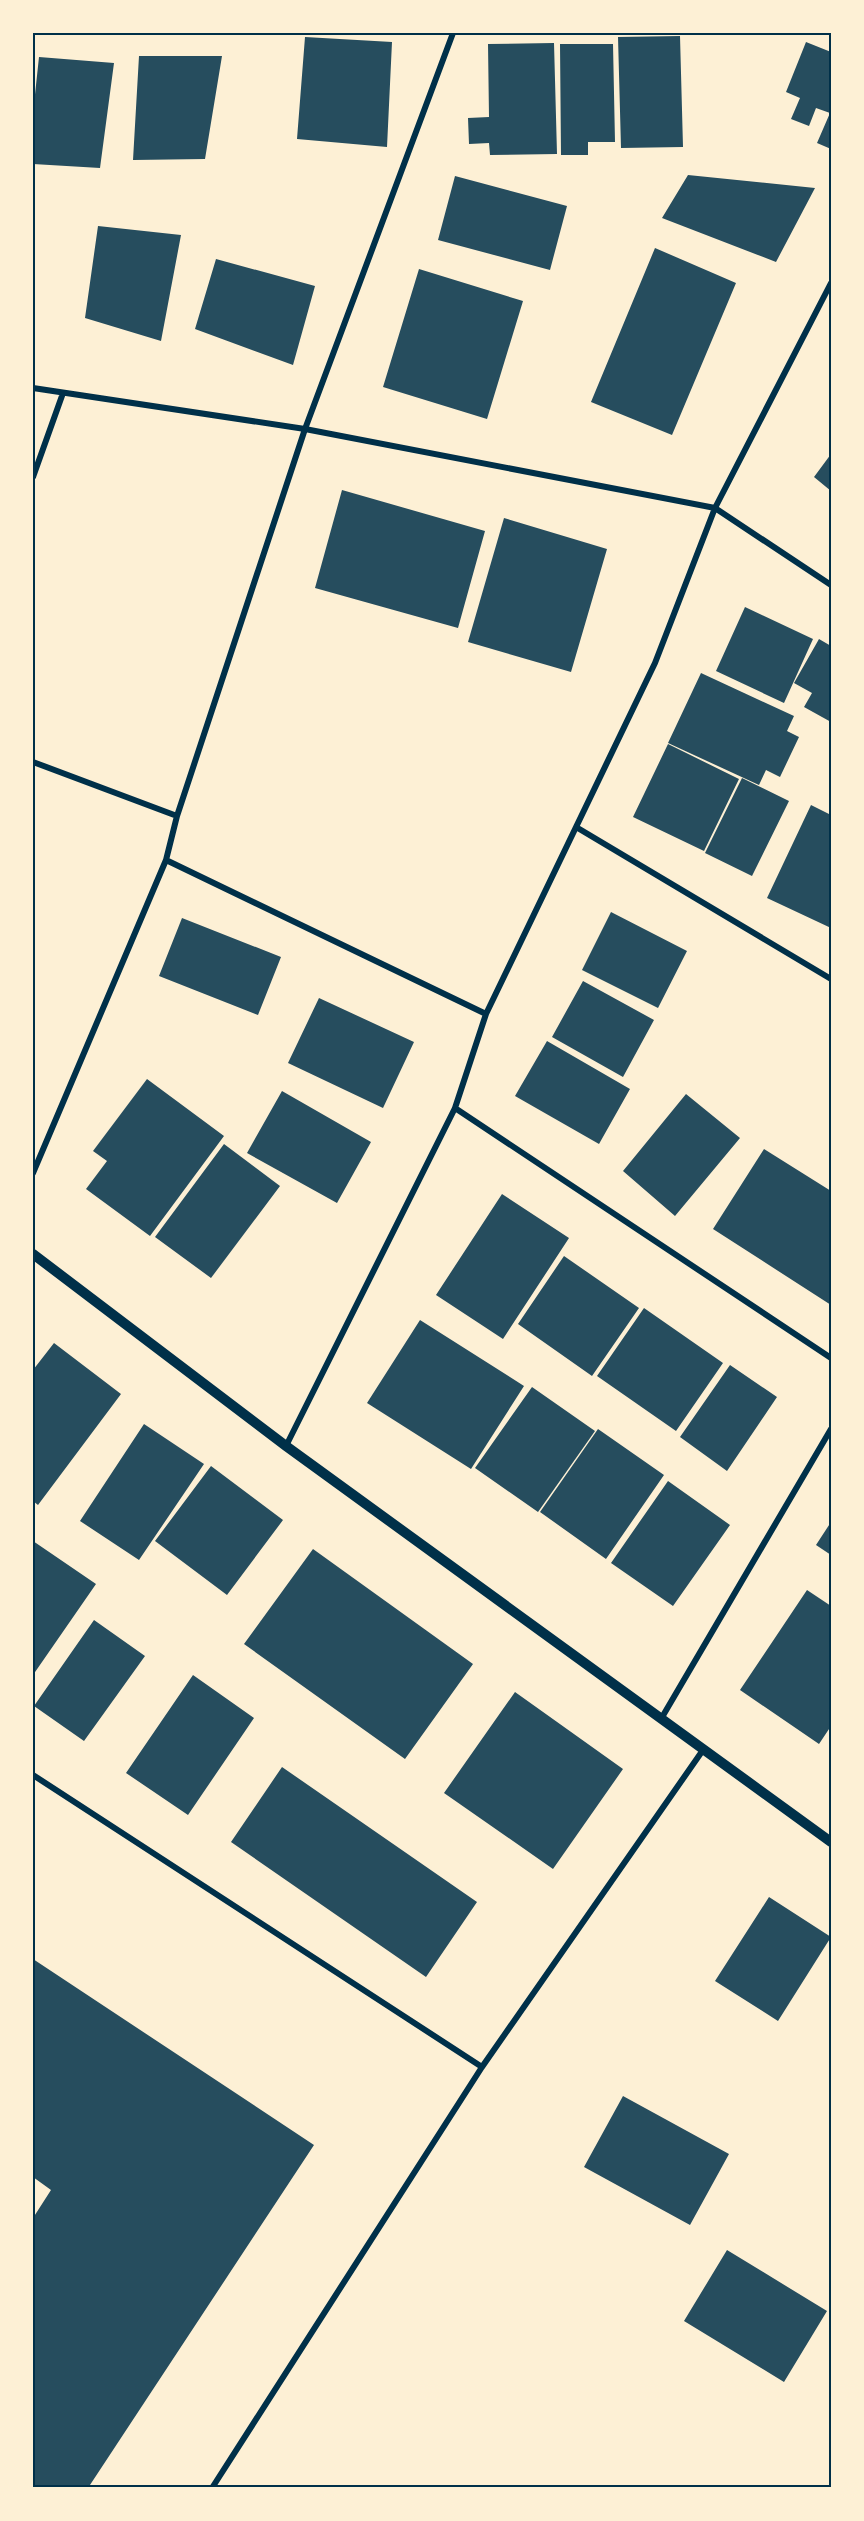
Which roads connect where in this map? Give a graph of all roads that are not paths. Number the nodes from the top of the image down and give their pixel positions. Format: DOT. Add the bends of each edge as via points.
graph roads {
  1 [pos="453,33"];
  2 [pos="831,283"];
  3 [pos="33,388"];
  4 [pos="63,393"];
  5 [pos="305,429"];
  6 [pos="33,477"];
  7 [pos="715,508"];
  8 [pos="831,585"];
  9 [pos="33,762"];
  10 [pos="177,816"];
  11 [pos="576,827"];
  12 [pos="166,860"];
  13 [pos="831,979"];
  14 [pos="486,1014"];
  15 [pos="454,1108"];
  16 [pos="33,1173"];
  17 [pos="33,1254"];
  18 [pos="831,1358"];
  19 [pos="831,1429"];
  20 [pos="286,1446"];
  21 [pos="660,1719"];
  22 [pos="703,1750"];
  23 [pos="33,1775"];
  24 [pos="831,1842"];
  25 [pos="482,2067"];
  26 [pos="212,2488"];
  1 -- 5 [label="street"];
  2 -- 7 [label="street"];
  3 -- 4 [label="street"];
  4 -- 5 [label="street"];
  4 -- 6 [label="street"];
  5 -- 7 [label="street"];
  5 -- 10 [label="street"];
  7 -- 8 [label="street"];
  7 -- 11 [label="street" via="655,663"];
  9 -- 10 [label="street"];
  10 -- 12 [label="street"];
  11 -- 13 [label="street"];
  11 -- 14 [label="street"];
  12 -- 14 [label="street"];
  12 -- 16 [label="street"];
  14 -- 15 [label="street"];
  15 -- 18 [label="street"];
  15 -- 20 [label="street"];
  17 -- 20 [label="street"];
  19 -- 21 [label="street"];
  20 -- 21 [label="street"];
  21 -- 22 [label="street"];
  22 -- 24 [label="street"];
  22 -- 25 [label="street"];
  23 -- 25 [label="street"];
  25 -- 26 [label="street"];
}
